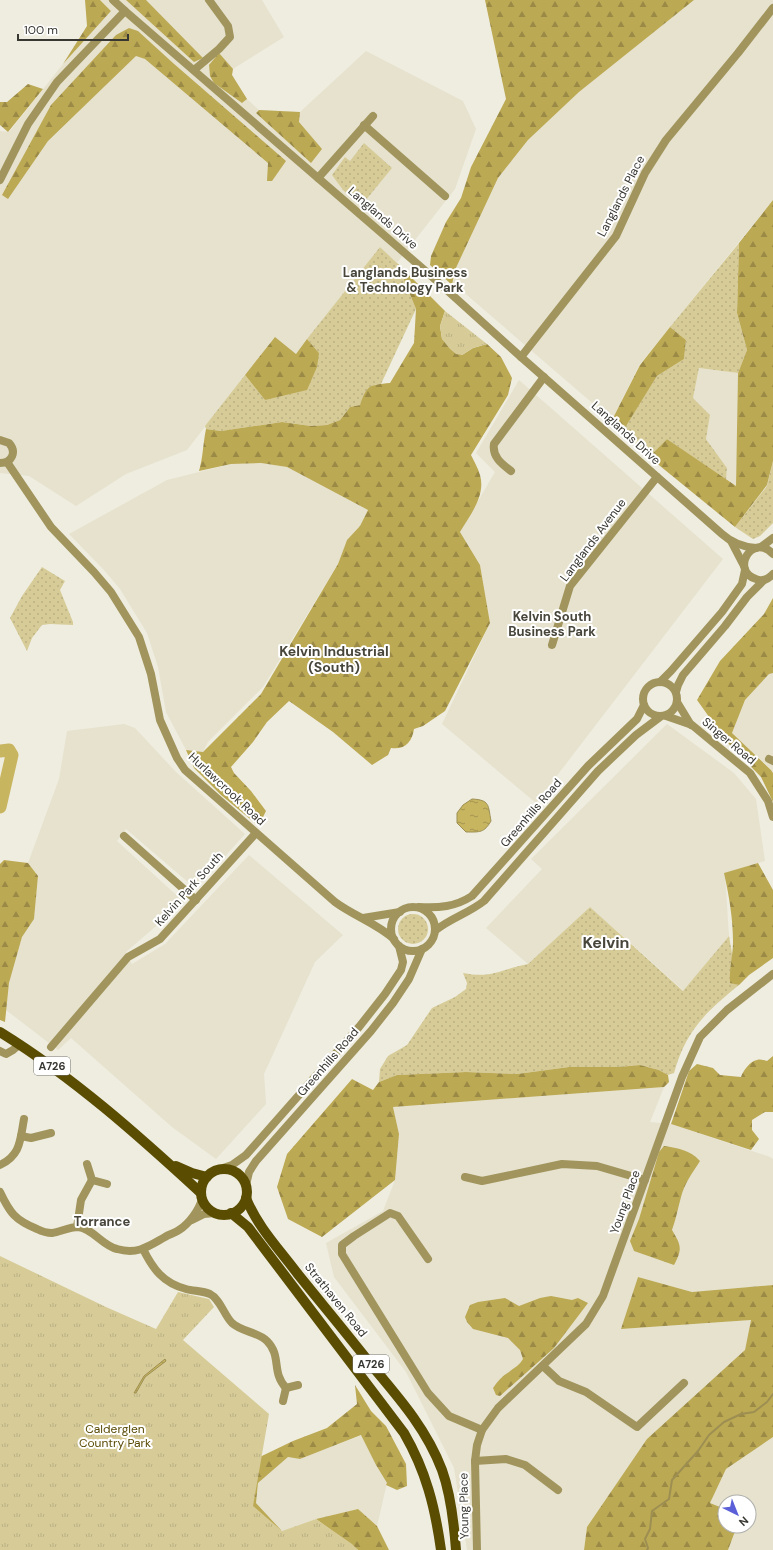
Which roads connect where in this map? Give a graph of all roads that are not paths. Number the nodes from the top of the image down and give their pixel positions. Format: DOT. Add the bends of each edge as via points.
graph roads {
  1 [pos="114,0"];
  2 [pos="209,0"];
  3 [pos="773,8"];
  4 [pos="125,11"];
  5 [pos="194,70"];
  6 [pos="373,116"];
  7 [pos="364,125"];
  8 [pos="318,178"];
  9 [pos="0,180"];
  10 [pos="445,196"];
  11 [pos="521,357"];
  12 [pos="544,377"];
  13 [pos="0,440"];
  14 [pos="4,462"];
  15 [pos="511,470"];
  16 [pos="657,477"];
  17 [pos="773,538"];
  18 [pos="731,541"];
  19 [pos="758,548"];
  20 [pos="773,554"];
  21 [pos="744,568"];
  22 [pos="773,574"];
  23 [pos="764,580"];
  24 [pos="552,645"];
  25 [pos="660,682"];
  26 [pos="676,692"];
  27 [pos="677,702"];
  28 [pos="644,705"];
  29 [pos="663,716"];
  30 [pos="692,725"];
  31 [pos="773,817"];
  32 [pos="256,833"];
  33 [pos="124,836"];
  34 [pos="196,900"];
  35 [pos="419,907"];
  36 [pos="400,912"];
  37 [pos="363,918"];
  38 [pos="436,930"];
  39 [pos="396,942"];
  40 [pos="422,949"];
  41 [pos="773,974"];
  42 [pos="0,1032"];
  43 [pos="20,1044"];
  44 [pos="51,1047"];
  45 [pos="0,1051"];
  46 [pos="24,1119"];
  47 [pos="51,1133"];
  48 [pos="21,1136"];
  49 [pos="164,1159"];
  50 [pos="87,1164"];
  51 [pos="0,1165"];
  52 [pos="220,1169"];
  53 [pos="207,1177"];
  54 [pos="465,1177"];
  55 [pos="92,1180"];
  56 [pos="645,1180"];
  57 [pos="108,1184"];
  58 [pos="246,1185"];
  59 [pos="0,1192"];
  60 [pos="202,1196"];
  61 [pos="246,1198"];
  62 [pos="215,1213"];
  63 [pos="231,1213"];
  64 [pos="186,1224"];
  65 [pos="77,1227"];
  66 [pos="143,1249"];
  67 [pos="428,1259"];
  68 [pos="543,1366"];
  69 [pos="684,1383"];
  70 [pos="298,1385"];
  71 [pos="286,1388"];
  72 [pos="282,1401"];
  73 [pos="482,1430"];
  74 [pos="475,1461"];
  75 [pos="558,1490"];
  76 [pos="441,1550"];
  77 [pos="456,1550"];
  78 [pos="477,1550"];
  1 -- 4 [label="street"];
  2 -- 5 [label="street" via="228,26 230,37"];
  3 -- 11 [label="street, Langlands Place" via="666,140 645,173 616,236"];
  4 -- 5 [label="street, Langlands Drive"];
  4 -- 9 [label="street" via="57,82 28,124"];
  5 -- 8 [label="street, Langlands Drive"];
  6 -- 7 [label="street"];
  7 -- 8 [label="street"];
  7 -- 10 [label="street"];
  8 -- 11 [label="street, Langlands Drive"];
  11 -- 12 [label="street, Langlands Drive"];
  12 -- 15 [label="street" via="494,444 494,453 504,466"];
  12 -- 16 [label="street, Langlands Drive"];
  13 -- 14 [label="street" via="9,443 13,449 12,456"];
  14 -- 32 [label="street, Hurlawcrook Road" via="51,527 111,592 139,637 160,720 185,770"];
  16 -- 18 [label="street, Langlands Drive"];
  16 -- 24 [label="street, Langlands Avenue" via="570,586"];
  17 -- 19 [label="street"];
  18 -- 19 [label="street, Langlands Drive" via="747,548"];
  18 -- 21 [label="street, Langlands Drive"];
  19 -- 20 [label="street, Langlands Drive" via="766,548"];
  19 -- 21 [label="street" via="748,553"];
  21 -- 23 [label="street" via="753,579"];
  21 -- 25 [label="street" via="742,584 722,612"];
  22 -- 23 [label="street"];
  23 -- 26 [label="street" via="683,675"];
  25 -- 26 [label="street" via="669,684"];
  25 -- 28 [label="street" via="651,685 645,692"];
  26 -- 27 [label="street"];
  27 -- 29 [label="street" via="674,710"];
  27 -- 30 [label="street, Singer Road"];
  28 -- 29 [label="street" via="650,714"];
  28 -- 35 [label="street, Greenhills Road" via="637,719 592,762 472,896 451,906"];
  29 -- 30 [label="street, Singer Road"];
  29 -- 38 [label="street, Greenhills Road" via="636,735 598,772 484,901 447,921"];
  30 -- 31 [label="street, Singer Road" via="750,773 768,801"];
  32 -- 34 [label="street, Kelvin Park South"];
  32 -- 37 [label="street, Hurlawcrook Road" via="335,902"];
  33 -- 34 [label="street"];
  34 -- 44 [label="street, Kelvin Park South" via="160,939 128,957"];
  35 -- 36 [label="street" via="411,907"];
  35 -- 38 [label="street" via="429,913"];
  36 -- 37 [label="street"];
  36 -- 39 [label="street" via="392,924"];
  37 -- 39 [label="street, Hurlawcrook Road" via="385,931"];
  38 -- 40 [label="street" via="431,943"];
  39 -- 40 [label="street" via="410,951"];
  39 -- 52 [label="street, Greenhills Road" via="403,962 398,977 359,1027 246,1155 232,1165"];
  40 -- 58 [label="street, Greenhills Road" via="409,979 393,1003 256,1161 249,1172"];
  41 -- 56 [label="street, Young Place" via="727,1010 700,1037 682,1077"];
  42 -- 43 [label="main road, A726"];
  43 -- 45 [label="street" via="6,1054"];
  43 -- 49 [label="main road, A726" via="67,1078"];
  46 -- 48 [label="street"];
  47 -- 48 [label="street" via="31,1138"];
  48 -- 51 [label="street" via="16,1153"];
  49 -- 53 [label="main road, A726" via="192,1173"];
  49 -- 60 [label="main road, A726"];
  50 -- 55 [label="street"];
  52 -- 53 [label="main road"];
  52 -- 58 [label="main road" via="236,1172"];
  53 -- 60 [label="main road" via="202,1184"];
  54 -- 56 [label="street" via="482,1181 562,1164 597,1166"];
  55 -- 57 [label="street"];
  55 -- 65 [label="street" via="81,1200"];
  56 -- 68 [label="street, Young Place" via="603,1296 586,1324"];
  58 -- 61 [label="main road, A726"];
  59 -- 65 [label="street" via="13,1215 32,1227 51,1233"];
  60 -- 62 [label="main road, A726" via="205,1205"];
  60 -- 64 [label="street" via="198,1210"];
  61 -- 63 [label="main road" via="239,1209"];
  61 -- 77 [label="main road, Strathaven Road / A726" via="258,1222 405,1405 424,1433 437,1457 444,1478"];
  62 -- 63 [label="main road"];
  62 -- 64 [label="street" via="204,1214"];
  63 -- 76 [label="main road, Strathaven Road / A726" via="248,1227 404,1433 428,1485"];
  64 -- 66 [label="street" via="180,1230"];
  65 -- 66 [label="street" via="86,1229 117,1249"];
  66 -- 71 [label="street" via="160,1276 180,1287 211,1295 235,1325 268,1342 276,1358 278,1377"];
  67 -- 73 [label="street" via="398,1216 390,1214 342,1246 342,1254 428,1393 449,1416"];
  68 -- 69 [label="street" via="559,1381 586,1392 637,1427"];
  68 -- 73 [label="street, Young Place" via="498,1408"];
  70 -- 71 [label="street"];
  71 -- 72 [label="street"];
  73 -- 74 [label="street, Young Place"];
  74 -- 75 [label="street, Young Place" via="506,1459 525,1465"];
  74 -- 78 [label="street, Young Place"];
}
